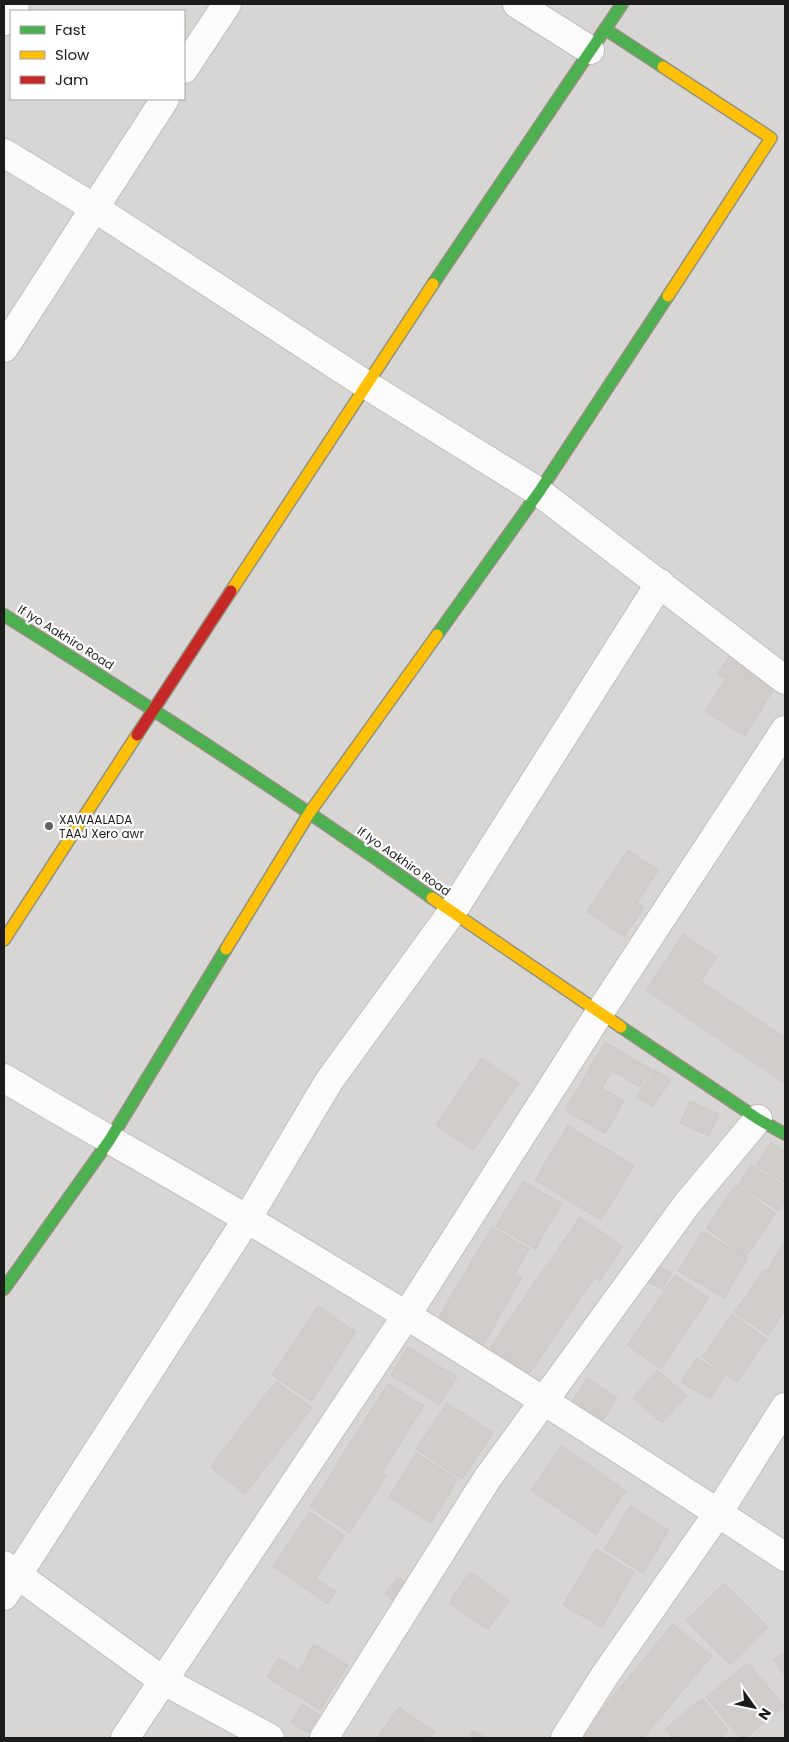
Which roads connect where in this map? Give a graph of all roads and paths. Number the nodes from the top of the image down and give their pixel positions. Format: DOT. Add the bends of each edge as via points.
graph roads {
  1 [pos="227,4"];
  2 [pos="517,4"];
  3 [pos="622,4"];
  4 [pos="597,39"];
  5 [pos="185,67"];
  6 [pos="163,100"];
  7 [pos="4,153"];
  8 [pos="93,207"];
  9 [pos="4,348"];
  10 [pos="365,384"];
  11 [pos="539,492"];
  12 [pos="660,583"];
  13 [pos="4,614"];
  14 [pos="785,680"];
  15 [pos="154,709"];
  16 [pos="785,730"];
  17 [pos="310,812"];
  18 [pos="452,912"];
  19 [pos="4,940"];
  20 [pos="600,1012"];
  21 [pos="4,1078"];
  22 [pos="758,1119"];
  23 [pos="785,1134"];
  24 [pos="109,1141"];
  25 [pos="247,1219"];
  26 [pos="4,1289"];
  27 [pos="406,1316"];
  28 [pos="544,1400"];
  29 [pos="785,1407"];
  30 [pos="718,1513"];
  31 [pos="785,1557"];
  32 [pos="8,1579"];
  33 [pos="162,1680"];
  34 [pos="125,1738"];
  35 [pos="270,1738"];
  36 [pos="324,1738"];
  37 [pos="565,1738"];
  1 -- 5 [label="street"];
  2 -- 4 [label="street"];
  3 -- 4 [label="street"];
  4 -- 10 [label="street"];
  4 -- 11 [label="street" via="771,138"];
  6 -- 8 [label="street"];
  7 -- 8 [label="street"];
  8 -- 9 [label="street"];
  8 -- 10 [label="street"];
  10 -- 11 [label="street"];
  10 -- 15 [label="street"];
  11 -- 12 [label="street"];
  11 -- 17 [label="street"];
  12 -- 14 [label="street"];
  12 -- 18 [label="street"];
  13 -- 15 [label="street, If Iyo Aakhiro Road"];
  15 -- 17 [label="street, If Iyo Aakhiro Road"];
  15 -- 19 [label="street"];
  16 -- 20 [label="street"];
  17 -- 18 [label="street, If Iyo Aakhiro Road"];
  17 -- 24 [label="street"];
  18 -- 20 [label="street, If Iyo Aakhiro Road"];
  18 -- 25 [label="street" via="330,1081"];
  20 -- 22 [label="street, If Iyo Aakhiro Road"];
  20 -- 27 [label="street"];
  21 -- 24 [label="street"];
  22 -- 23 [label="street, If Iyo Aakhiro Road"];
  22 -- 28 [label="street" via="687,1204"];
  24 -- 25 [label="street"];
  24 -- 26 [label="street"];
  25 -- 27 [label="street"];
  25 -- 32 [label="street"];
  27 -- 28 [label="street"];
  27 -- 33 [label="street"];
  28 -- 30 [label="street"];
  28 -- 36 [label="street" via="488,1479"];
  29 -- 30 [label="street"];
  30 -- 31 [label="street"];
  30 -- 37 [label="street"];
  32 -- 33 [label="street"];
  33 -- 34 [label="street"];
  33 -- 35 [label="street"];
}
